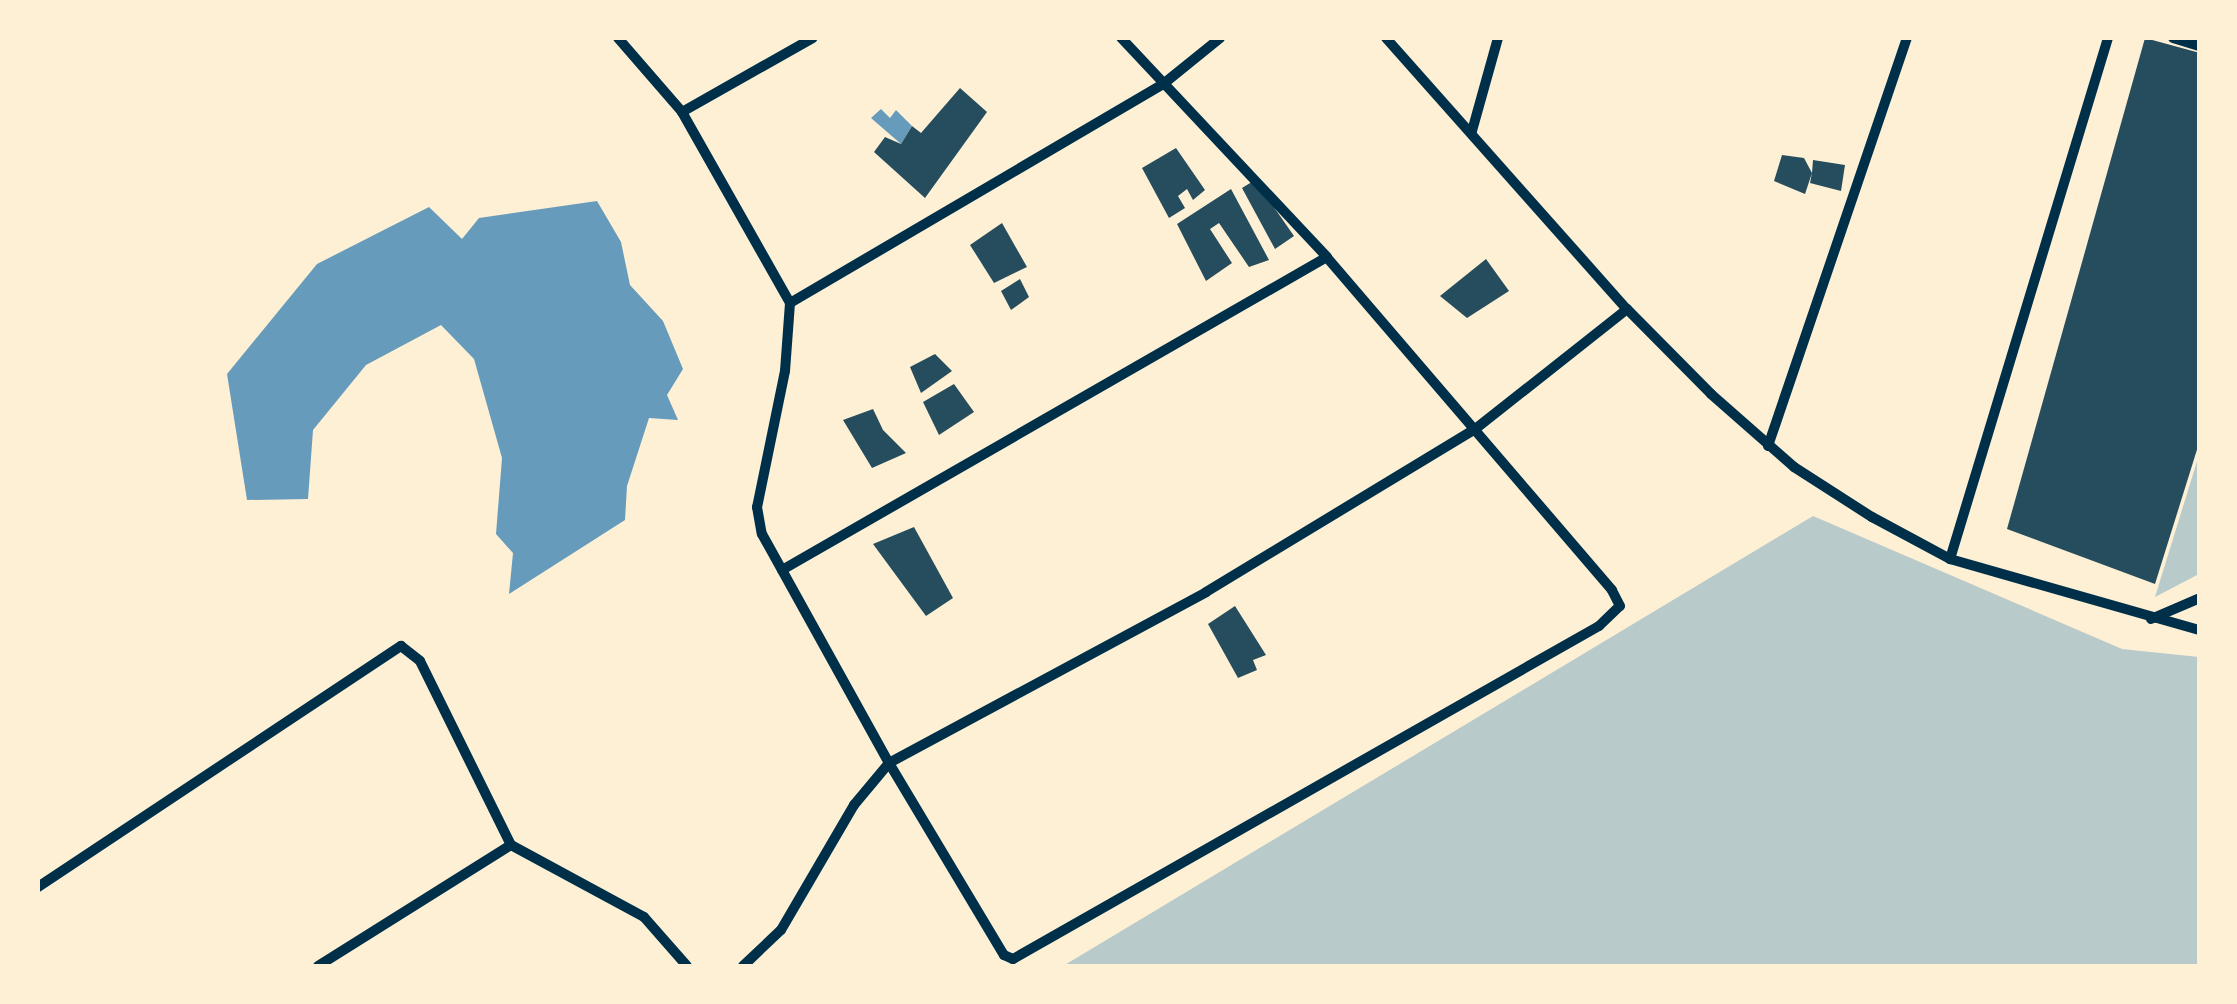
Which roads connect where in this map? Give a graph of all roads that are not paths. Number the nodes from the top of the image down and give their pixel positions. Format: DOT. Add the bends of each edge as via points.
graph roads {
  1 [pos="618,38"];
  2 [pos="813,38"];
  3 [pos="1121,38"];
  4 [pos="1220,38"];
  5 [pos="1386,38"];
  6 [pos="1498,38"];
  7 [pos="1907,38"];
  8 [pos="2108,38"];
  9 [pos="2173,38"];
  10 [pos="2200,46"];
  11 [pos="1162,85"];
  12 [pos="682,112"];
  13 [pos="1472,132"];
  14 [pos="1327,257"];
  15 [pos="790,303"];
  16 [pos="1627,309"];
  17 [pos="1474,430"];
  18 [pos="1768,446"];
  19 [pos="1950,559"];
  20 [pos="782,570"];
  21 [pos="2200,598"];
  22 [pos="2150,620"];
  23 [pos="2200,630"];
  24 [pos="890,762"];
  25 [pos="511,846"];
  26 [pos="38,887"];
  27 [pos="318,966"];
  28 [pos="687,966"];
  29 [pos="743,966"];
  1 -- 12 [label="street"];
  2 -- 12 [label="street"];
  3 -- 11 [label="street"];
  4 -- 11 [label="street"];
  5 -- 13 [label="street"];
  6 -- 13 [label="street"];
  7 -- 18 [label="street"];
  8 -- 19 [label="street"];
  9 -- 10 [label="street"];
  11 -- 14 [label="street"];
  11 -- 15 [label="street"];
  12 -- 15 [label="street"];
  13 -- 16 [label="street"];
  14 -- 17 [label="street"];
  14 -- 20 [label="street"];
  15 -- 20 [label="street" via="786,371 757,507 762,534"];
  16 -- 17 [label="street"];
  16 -- 18 [label="street"];
  17 -- 24 [label="street" via="1206,592"];
  17 -- 24 [label="street" via="1620,606 1599,626 1018,958 1008,958"];
  18 -- 19 [label="street" via="1872,517"];
  19 -- 22 [label="street"];
  20 -- 24 [label="street"];
  21 -- 22 [label="street"];
  22 -- 23 [label="street"];
  24 -- 29 [label="street" via="854,805 781,930"];
  25 -- 26 [label="street" via="420,661 401,646"];
  25 -- 27 [label="street"];
  25 -- 28 [label="street" via="644,917"];
}
